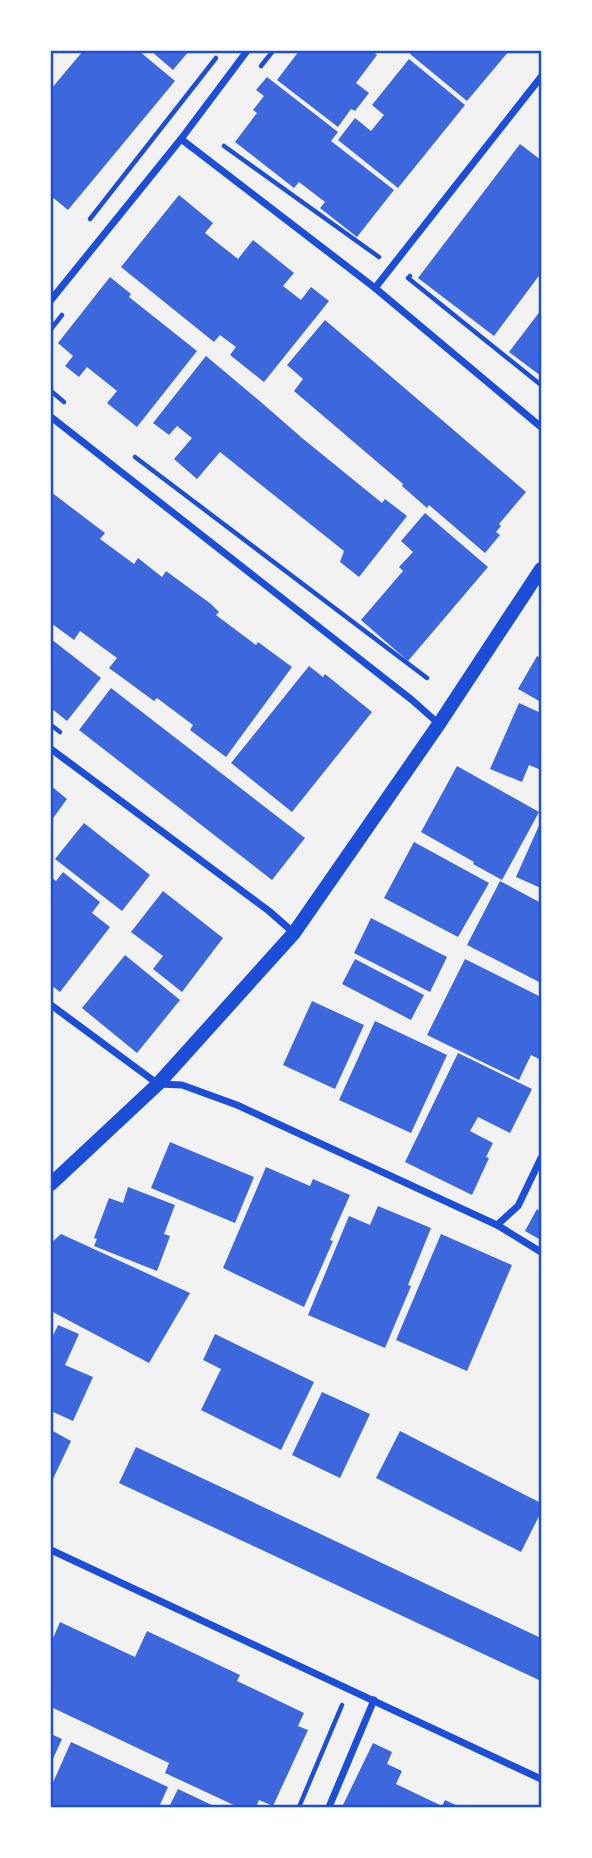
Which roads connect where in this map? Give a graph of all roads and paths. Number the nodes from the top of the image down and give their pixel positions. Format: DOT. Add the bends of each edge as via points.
graph roads {
  1 [pos="222,51"];
  2 [pos="247,51"];
  3 [pos="541,77"];
  4 [pos="181,139"];
  5 [pos="217,141"];
  6 [pos="85,226"];
  7 [pos="391,266"];
  8 [pos="416,267"];
  9 [pos="408,278"];
  10 [pos="375,288"];
  11 [pos="51,300"];
  12 [pos="67,308"];
  13 [pos="51,329"];
  14 [pos="541,385"];
  15 [pos="51,391"];
  16 [pos="72,408"];
  17 [pos="51,417"];
  18 [pos="541,427"];
  19 [pos="127,450"];
  20 [pos="541,569"];
  21 [pos="427,678"];
  22 [pos="439,724"];
  23 [pos="51,749"];
  24 [pos="294,933"];
  25 [pos="51,1004"];
  26 [pos="158,1084"];
  27 [pos="541,1158"];
  28 [pos="51,1184"];
  29 [pos="497,1225"];
  30 [pos="541,1252"];
  31 [pos="51,1550"];
  32 [pos="349,1688"];
  33 [pos="374,1700"];
  34 [pos="541,1779"];
  35 [pos="299,1807"];
  36 [pos="329,1807"];
  1 -- 6 [label="path"];
  2 -- 4 [label="street"];
  3 -- 7 [label="street"];
  4 -- 10 [label="street"];
  4 -- 11 [label="street"];
  5 -- 7 [label="path"];
  7 -- 9 [label="path"];
  7 -- 10 [label="street"];
  8 -- 9 [label="path"];
  9 -- 14 [label="path"];
  10 -- 18 [label="street"];
  12 -- 13 [label="path"];
  15 -- 16 [label="path"];
  17 -- 22 [label="street"];
  19 -- 21 [label="path"];
  20 -- 22 [label="main road"];
  22 -- 24 [label="main road"];
  23 -- 24 [label="street"];
  24 -- 26 [label="main road"];
  25 -- 26 [label="street"];
  26 -- 28 [label="main road"];
  26 -- 29 [label="street" via="182,1085 237,1105"];
  27 -- 29 [label="street" via="518,1206"];
  29 -- 30 [label="street"];
  31 -- 32 [label="street"];
  32 -- 33 [label="street"];
  32 -- 35 [label="path"];
  33 -- 34 [label="street"];
  33 -- 36 [label="street"];
}
